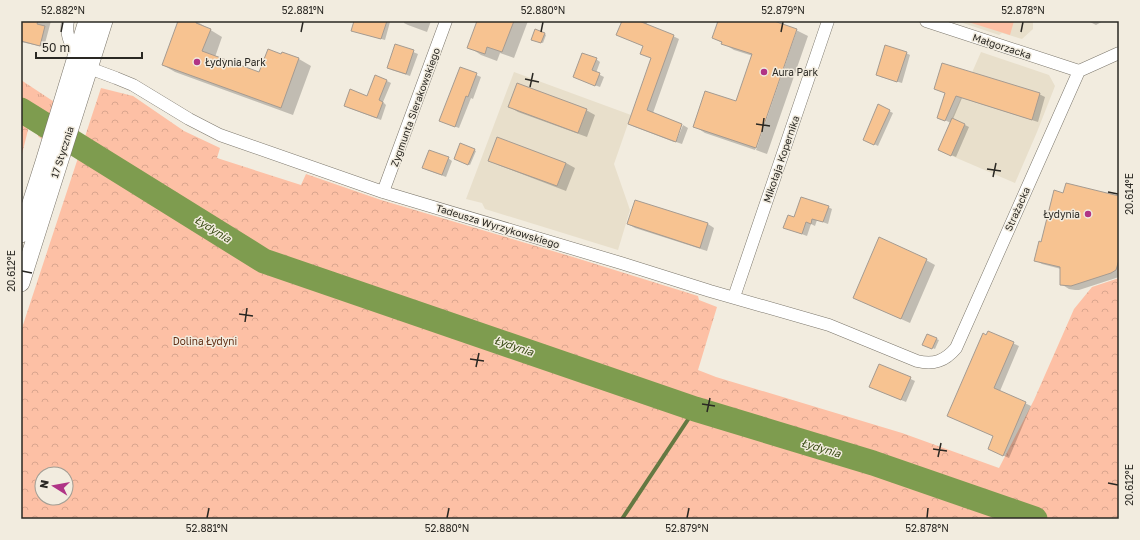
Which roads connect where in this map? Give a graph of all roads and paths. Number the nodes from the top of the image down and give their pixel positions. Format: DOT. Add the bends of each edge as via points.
graph roads {
  1 [pos="68,21"];
  2 [pos="87,21"];
  3 [pos="104,21"];
  4 [pos="446,21"];
  5 [pos="828,21"];
  6 [pos="926,21"];
  7 [pos="1119,52"];
  8 [pos="76,56"];
  9 [pos="89,68"];
  10 [pos="1079,71"];
  11 [pos="71,99"];
  12 [pos="50,166"];
  13 [pos="383,192"];
  14 [pos="21,234"];
  15 [pos="21,283"];
  16 [pos="734,297"];
  17 [pos="917,361"];
  1 -- 8 [label="street" via="67,35"];
  2 -- 8 [label="main road, 17 Stycznia"];
  3 -- 9 [label="main road, 17 Stycznia"];
  4 -- 13 [label="street, Zygmunta Sierakowskiego"];
  5 -- 16 [label="street, Mikołaja Kopernika"];
  6 -- 10 [label="street, Małgorzacka"];
  7 -- 10 [label="street"];
  8 -- 11 [label="main road, 17 Stycznia"];
  9 -- 11 [label="main road, 17 Stycznia"];
  9 -- 13 [label="street, Tadeusza Wyrzykowskiego" via="133,85 220,135"];
  10 -- 17 [label="street, Strażacka" via="956,348 952,354 935,363"];
  11 -- 12 [label="main road, 17 Stycznia"];
  12 -- 14 [label="main road, 17 Stycznia"];
  12 -- 15 [label="main road, 17 Stycznia"];
  13 -- 16 [label="street, Tadeusza Wyrzykowskiego"];
  16 -- 17 [label="street, Tadeusza Wyrzykowskiego" via="830,325"];
}
